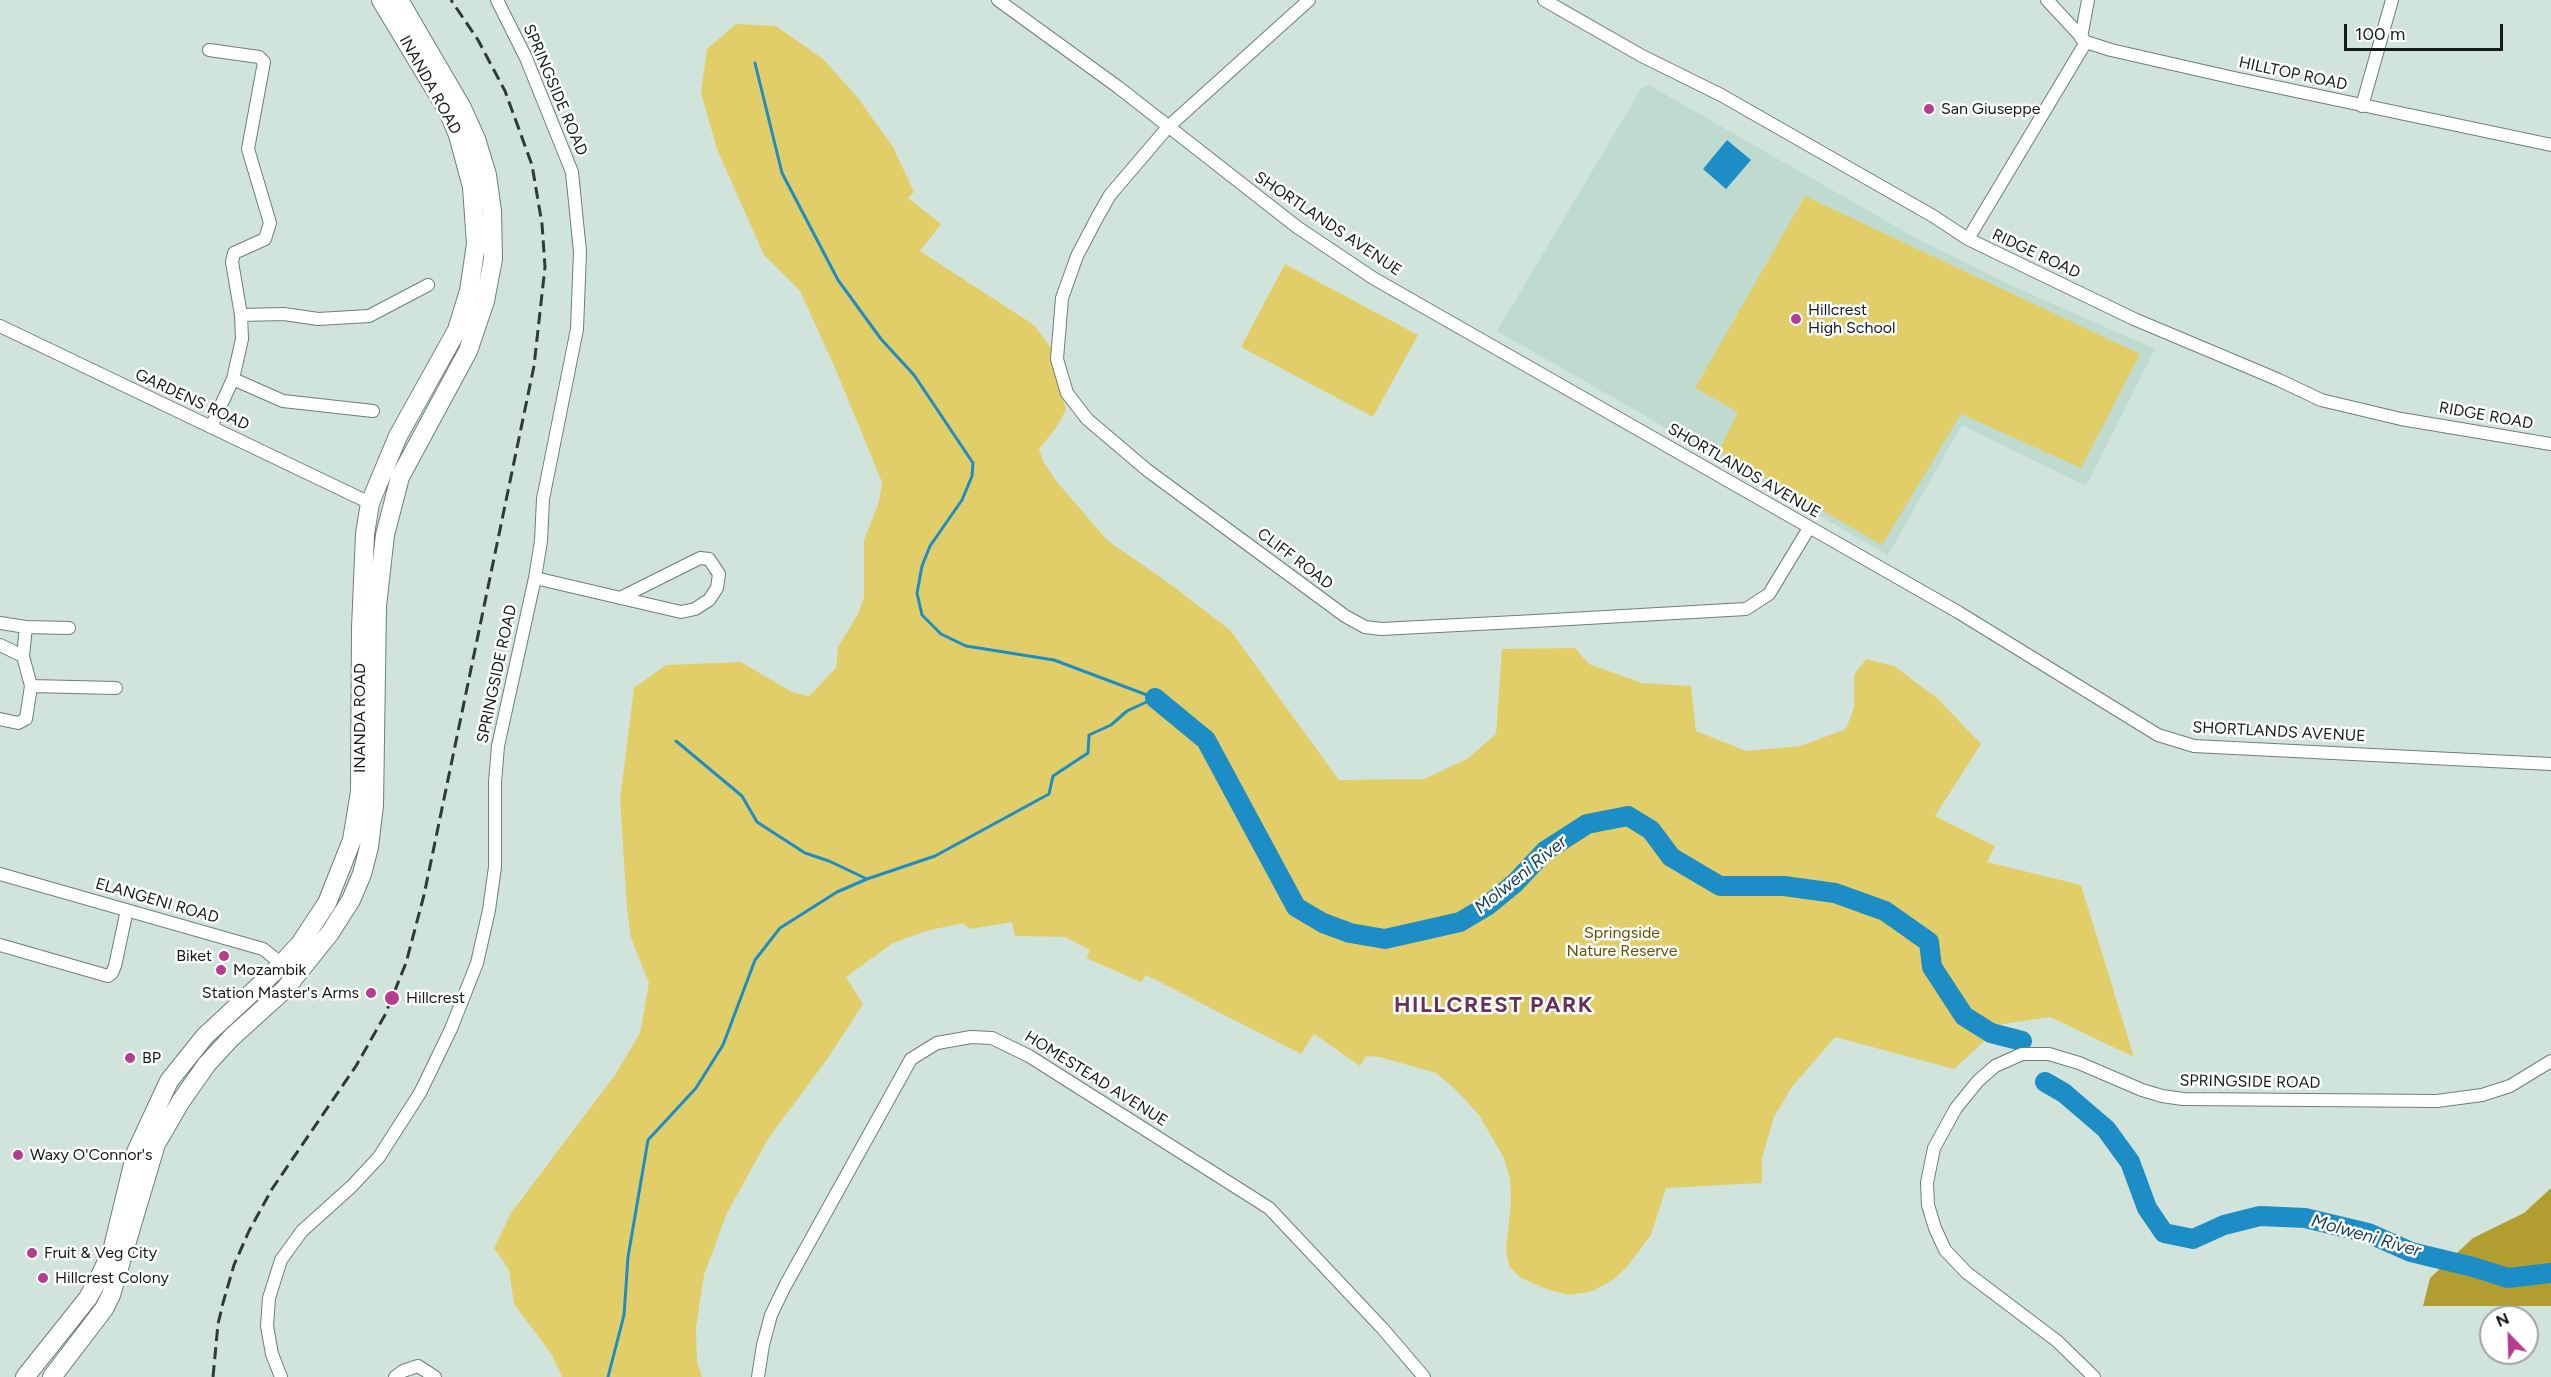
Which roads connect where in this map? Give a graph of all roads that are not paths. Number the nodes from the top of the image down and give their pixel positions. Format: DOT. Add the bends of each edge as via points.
graph roads {
  1 [pos="381,0"];
  2 [pos="399,0"];
  3 [pos="497,0"];
  4 [pos="998,0"];
  5 [pos="1310,0"];
  6 [pos="1544,0"];
  7 [pos="2047,0"];
  8 [pos="2088,0"];
  9 [pos="2392,0"];
  10 [pos="2083,40"];
  11 [pos="209,51"];
  12 [pos="2362,106"];
  13 [pos="1168,127"];
  14 [pos="2551,145"];
  15 [pos="1968,239"];
  16 [pos="428,285"];
  17 [pos="241,315"];
  18 [pos="0,326"];
  19 [pos="233,379"];
  20 [pos="373,411"];
  21 [pos="211,427"];
  22 [pos="2551,444"];
  23 [pos="370,503"];
  24 [pos="1809,528"];
  25 [pos="535,578"];
  26 [pos="620,598"];
  27 [pos="0,623"];
  28 [pos="26,627"];
  29 [pos="69,628"];
  30 [pos="0,645"];
  31 [pos="23,656"];
  32 [pos="31,686"];
  33 [pos="116,688"];
  34 [pos="0,719"];
  35 [pos="2551,764"];
  36 [pos="0,874"];
  37 [pos="128,910"];
  38 [pos="0,945"];
  39 [pos="282,963"];
  40 [pos="296,977"];
  41 [pos="2551,1061"];
  42 [pos="24,1377"];
  43 [pos="52,1377"];
  44 [pos="281,1377"];
  45 [pos="395,1377"];
  46 [pos="435,1377"];
  47 [pos="758,1377"];
  48 [pos="1425,1377"];
  49 [pos="2094,1377"];
  1 -- 23 [label="main road, INANDA ROAD" via="448,111 458,135 472,187 476,243 469,291 457,330 398,436"];
  2 -- 40 [label="main road, INANDA ROAD" via="476,139 492,211 492,259 482,316 468,351 400,477 387,525 377,606 374,796 362,874 330,933"];
  3 -- 25 [label="street, SPRINGSIDE ROAD" via="526,58 572,172 580,252 577,328 543,499"];
  4 -- 13 [label="street, SHORTLANDS AVENUE"];
  5 -- 13 [label="street, CLIFF ROAD"];
  6 -- 15 [label="street, RIDGE ROAD" via="1711,90"];
  7 -- 10 [label="street"];
  8 -- 10 [label="street"];
  9 -- 12 [label="street"];
  10 -- 12 [label="street, HILLTOP ROAD"];
  10 -- 15 [label="street"];
  11 -- 17 [label="street" via="259,57 264,62 248,149 270,231 266,239 234,254"];
  12 -- 14 [label="street, HILLTOP ROAD"];
  13 -- 24 [label="street, SHORTLANDS AVENUE" via="1297,227 1373,278"];
  13 -- 24 [label="street, CLIFF ROAD" via="1110,195 1071,271 1062,298 1057,359 1063,384 1082,413 1118,446 1356,624 1381,629 1746,609 1769,594"];
  15 -- 22 [label="street, RIDGE ROAD" via="2134,319 2321,400 2401,419"];
  16 -- 17 [label="street" via="369,316 318,319 284,314"];
  17 -- 19 [label="street" via="242,339"];
  18 -- 21 [label="street, GARDENS ROAD"];
  19 -- 20 [label="street" via="283,401"];
  19 -- 21 [label="street"];
  21 -- 23 [label="street, GARDENS ROAD"];
  23 -- 39 [label="main road, INANDA ROAD" via="363,570 357,818 327,903"];
  24 -- 35 [label="street, SHORTLANDS AVENUE" via="1958,612 2169,740 2207,747"];
  25 -- 26 [label="street"];
  25 -- 44 [label="street, SPRINGSIDE ROAD" via="498,746 495,867 477,963 437,1062 401,1124 379,1157 302,1231 281,1260 269,1299 267,1326"];
  26 -- 26 [label="street" via="699,558 709,559 719,574 713,595 689,611"];
  27 -- 28 [label="street"];
  28 -- 29 [label="street"];
  28 -- 31 [label="street"];
  30 -- 31 [label="street"];
  31 -- 32 [label="street"];
  32 -- 33 [label="street"];
  32 -- 34 [label="street" via="26,719 18,723"];
  36 -- 37 [label="street, ELANGENI ROAD"];
  37 -- 38 [label="street" via="115,966 108,975"];
  37 -- 39 [label="street, ELANGENI ROAD" via="263,949"];
  39 -- 40 [label="street, ELANGENI ROAD"];
  39 -- 42 [label="main road, INANDA ROAD" via="205,1036 169,1081 136,1152 102,1272 88,1298"];
  40 -- 43 [label="main road, INANDA ROAD" via="207,1064 175,1111 156,1144 111,1295"];
  41 -- 49 [label="street, SPRINGSIDE ROAD" via="2527,1078 2496,1091 2437,1101 2183,1099 2142,1090 2049,1054 2022,1054 1995,1066 1956,1108 1934,1148 1927,1183 1935,1228 1945,1250 1967,1273 2057,1341"];
  45 -- 46 [label="street" via="412,1366 424,1368"];
  47 -- 48 [label="street, HOMESTEAD AVENUE" via="763,1345 776,1306 911,1059 936,1043 971,1037 992,1038 1020,1051 1269,1208"];
}
